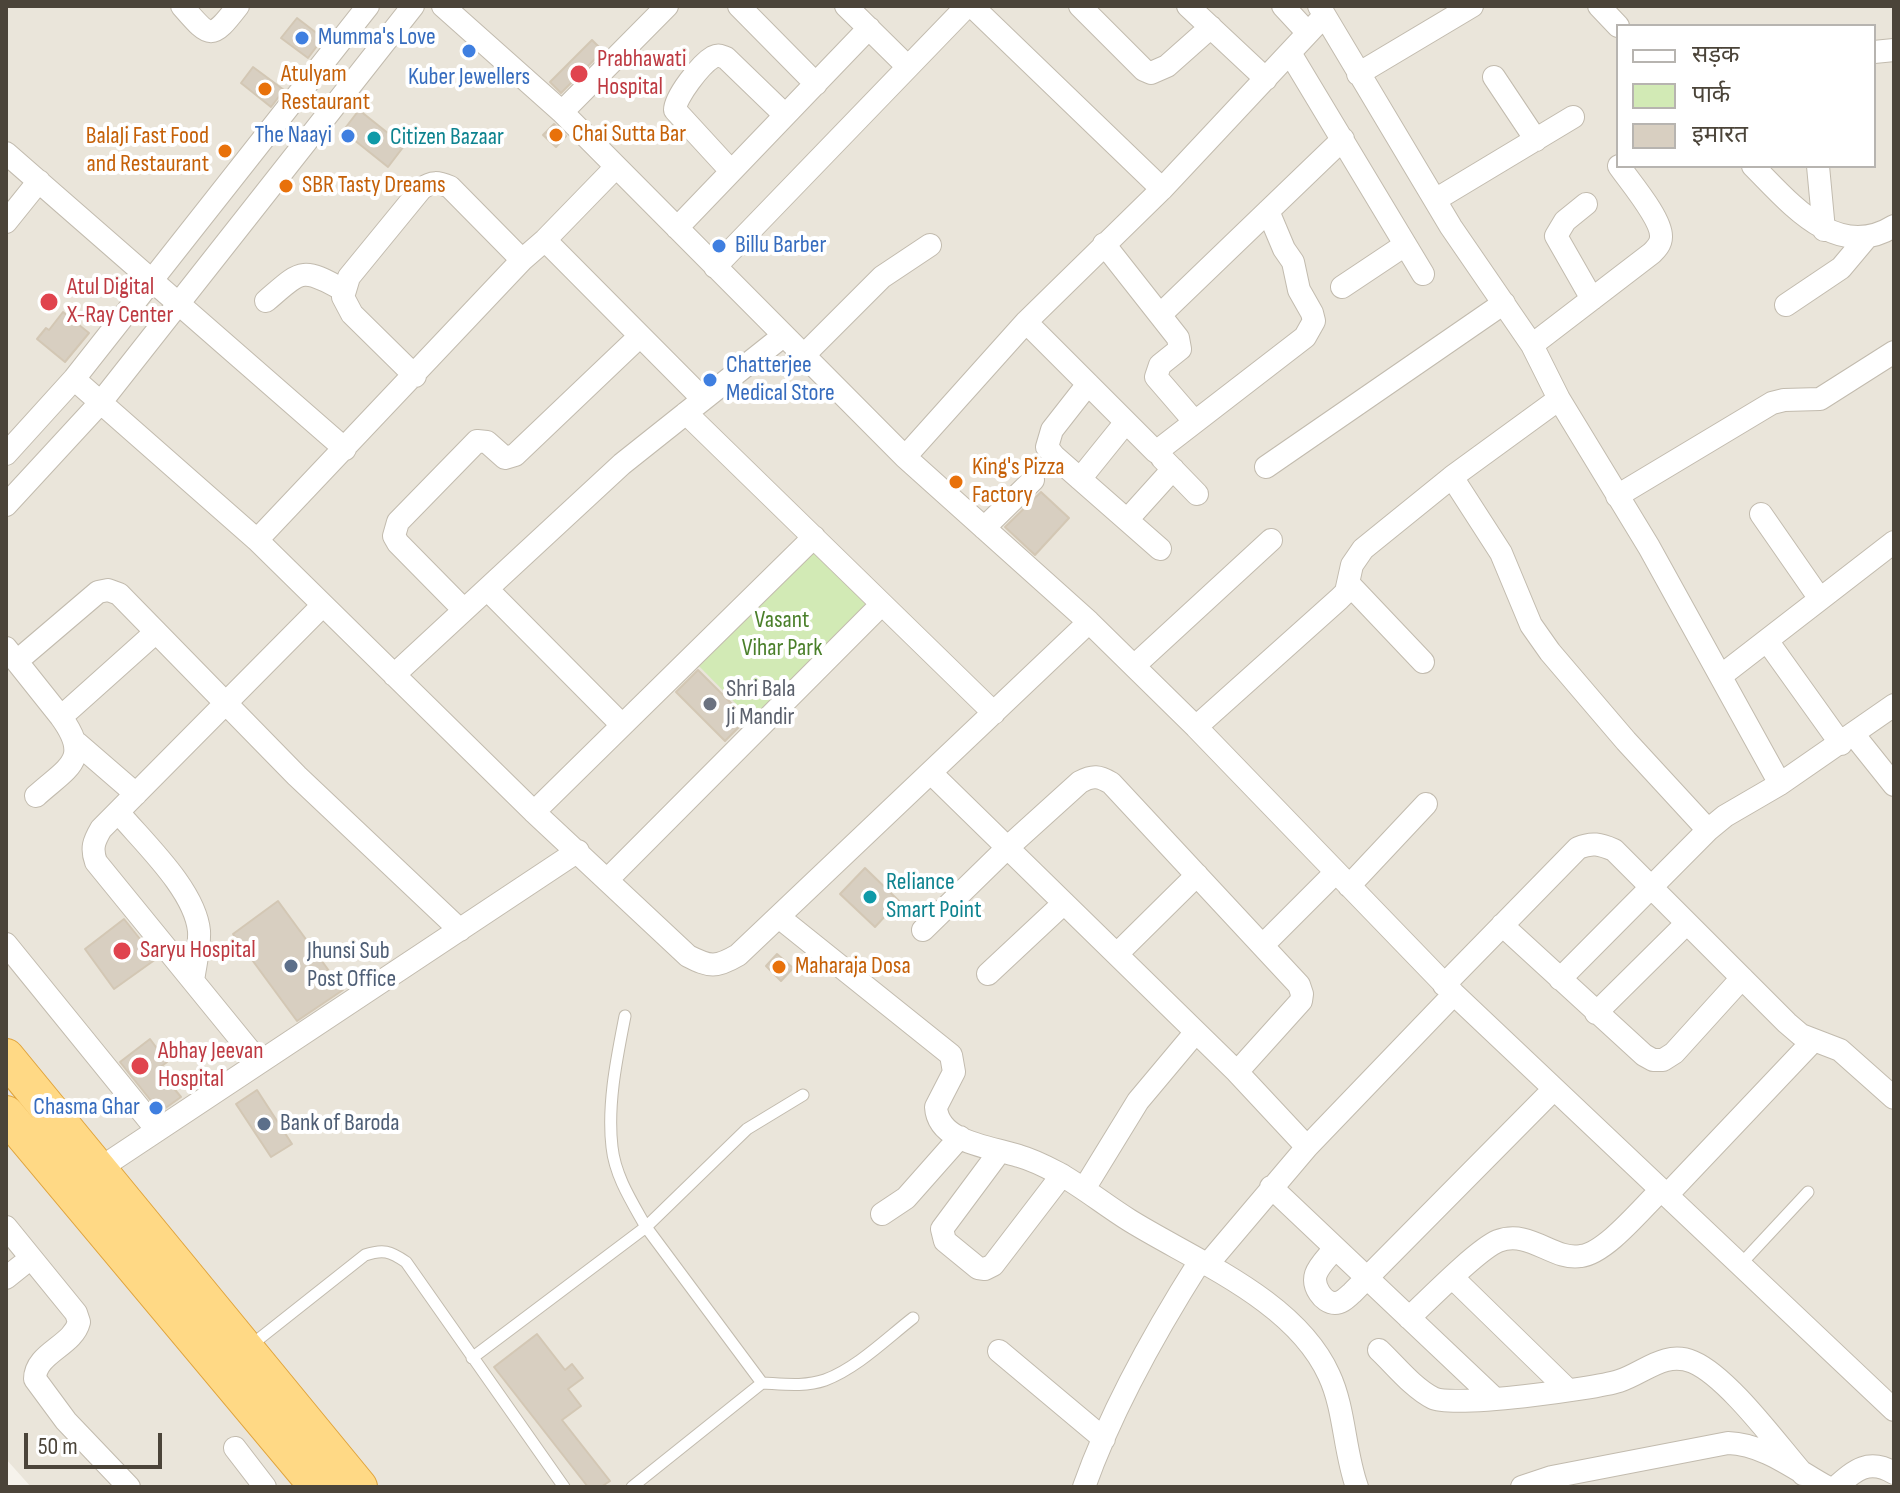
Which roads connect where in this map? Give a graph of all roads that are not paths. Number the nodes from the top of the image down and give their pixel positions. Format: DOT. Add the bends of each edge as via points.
graph roads {
  1 [pos="182,6"];
  2 [pos="238,6"];
  3 [pos="368,6"];
  4 [pos="413,6"];
  5 [pos="443,6"];
  6 [pos="667,6"];
  7 [pos="846,6"];
  8 [pos="1080,6"];
  9 [pos="1188,6"];
  10 [pos="1283,6"];
  11 [pos="1472,6"];
  12 [pos="1599,6"];
  13 [pos="976,7"];
  14 [pos="751,10"];
  15 [pos="1321,11"];
  16 [pos="1616,24"];
  17 [pos="1211,27"];
  18 [pos="869,28"];
  19 [pos="1308,33"];
  20 [pos="1290,53"];
  21 [pos="908,67"];
  22 [pos="1358,74"];
  23 [pos="1494,77"];
  24 [pos="1266,79"];
  25 [pos="816,84"];
  26 [pos="562,112"];
  27 [pos="785,115"];
  28 [pos="1573,117"];
  29 [pos="1343,139"];
  30 [pos="1536,140"];
  31 [pos="6,153"];
  32 [pos="616,167"];
  33 [pos="1620,168"];
  34 [pos="1755,168"];
  35 [pos="1818,168"];
  36 [pos="731,171"];
  37 [pos="39,181"];
  38 [pos="1162,189"];
  39 [pos="1435,200"];
  40 [pos="1586,204"];
  41 [pos="1268,211"];
  42 [pos="6,222"];
  43 [pos="1894,226"];
  44 [pos="677,228"];
  45 [pos="1824,230"];
  46 [pos="1867,237"];
  47 [pos="545,240"];
  48 [pos="1104,244"];
  49 [pos="930,245"];
  50 [pos="1405,245"];
  51 [pos="522,260"];
  52 [pos="715,267"];
  53 [pos="1423,274"];
  54 [pos="153,281"];
  55 [pos="1342,287"];
  56 [pos="343,290"];
  57 [pos="1592,299"];
  58 [pos="266,301"];
  59 [pos="1504,303"];
  60 [pos="179,305"];
  61 [pos="1786,305"];
  62 [pos="1160,315"];
  63 [pos="1026,322"];
  64 [pos="640,336"];
  65 [pos="783,336"];
  66 [pos="1532,345"];
  67 [pos="1894,352"];
  68 [pos="803,356"];
  69 [pos="415,376"];
  70 [pos="74,379"];
  71 [pos="1088,384"];
  72 [pos="1559,399"];
  73 [pos="101,402"];
  74 [pos="695,406"];
  75 [pos="1194,421"];
  76 [pos="1126,422"];
  77 [pos="345,449"];
  78 [pos="1156,452"];
  79 [pos="6,454"];
  80 [pos="905,457"];
  81 [pos="1266,467"];
  82 [pos="1173,469"];
  83 [pos="1452,477"];
  84 [pos="1080,479"];
  85 [pos="1033,480"];
  86 [pos="1197,494"];
  87 [pos="1617,496"];
  88 [pos="6,505"];
  89 [pos="1761,514"];
  90 [pos="1127,520"];
  91 [pos="984,528"];
  92 [pos="814,537"];
  93 [pos="257,540"];
  94 [pos="1271,540"];
  95 [pos="1894,542"];
  96 [pos="1160,549"];
  97 [pos="1349,584"];
  98 [pos="487,589"];
  99 [pos="1820,599"];
  100 [pos="882,604"];
  101 [pos="323,605"];
  102 [pos="464,610"];
  103 [pos="1089,622"];
  104 [pos="156,632"];
  105 [pos="1768,642"];
  106 [pos="11,655"];
  107 [pos="1423,662"];
  108 [pos="1134,666"];
  109 [pos="394,675"];
  110 [pos="1722,675"];
  111 [pos="225,703"];
  112 [pos="1894,705"];
  113 [pos="994,713"];
  114 [pos="61,717"];
  115 [pos="622,725"];
  116 [pos="1196,727"];
  117 [pos="1847,740"];
  118 [pos="77,743"];
  119 [pos="931,773"];
  120 [pos="1780,784"];
  121 [pos="1894,785"];
  122 [pos="136,794"];
  123 [pos="36,796"];
  124 [pos="1426,804"];
  125 [pos="118,812"];
  126 [pos="534,812"];
  127 [pos="1708,830"];
  128 [pos="1007,848"];
  129 [pos="578,851"];
  130 [pos="1197,875"];
  131 [pos="608,879"];
  132 [pos="1342,879"];
  133 [pos="1650,887"];
  134 [pos="1064,903"];
  135 [pos="780,918"];
  136 [pos="1687,923"];
  137 [pos="1502,925"];
  138 [pos="460,930"];
  139 [pos="923,930"];
  140 [pos="6,944"];
  141 [pos="1263,945"];
  142 [pos="1117,954"];
  143 [pos="988,974"];
  144 [pos="1742,978"];
  145 [pos="1560,979"];
  146 [pos="193,981"];
  147 [pos="1449,989"];
  148 [pos="1596,1013"];
  149 [pos="625,1016"];
  150 [pos="1195,1033"];
  151 [pos="1814,1040"];
  152 [pos="6,1057"];
  153 [pos="259,1062"];
  154 [pos="1237,1072"];
  155 [pos="1554,1089"];
  156 [pos="803,1095"];
  157 [pos="1894,1098"];
  158 [pos="6,1114"];
  159 [pos="157,1130"];
  160 [pos="960,1137"];
  161 [pos="1307,1147"];
  162 [pos="1000,1151"];
  163 [pos="99,1169"];
  164 [pos="1062,1175"];
  165 [pos="1271,1187"];
  166 [pos="1084,1189"];
  167 [pos="1808,1192"];
  168 [pos="1664,1193"];
  169 [pos="882,1214"];
  170 [pos="6,1227"];
  171 [pos="646,1227"];
  172 [pos="1335,1248"];
  173 [pos="31,1258"];
  174 [pos="1204,1263"];
  175 [pos="1740,1265"];
  176 [pos="6,1278"];
  177 [pos="1367,1278"];
  178 [pos="1453,1278"];
  179 [pos="913,1318"];
  180 [pos="1409,1318"];
  181 [pos="247,1348"];
  182 [pos="1379,1350"];
  183 [pos="999,1351"];
  184 [pos="472,1358"];
  185 [pos="762,1383"];
  186 [pos="1567,1389"];
  187 [pos="1494,1398"];
  188 [pos="1894,1410"];
  189 [pos="1104,1439"];
  190 [pos="235,1448"];
  191 [pos="1894,1473"];
  192 [pos="1803,1474"];
  193 [pos="129,1487"];
  194 [pos="265,1487"];
  195 [pos="318,1487"];
  196 [pos="359,1487"];
  197 [pos="564,1487"];
  198 [pos="632,1487"];
  199 [pos="1084,1487"];
  200 [pos="1357,1487"];
  201 [pos="1522,1487"];
  202 [pos="1827,1487"];
  203 [pos="1836,1487"];
  1 -- 2 [label="street" via="202,28 216,31"];
  3 -- 54 [label="street"];
  4 -- 60 [label="street"];
  5 -- 26 [label="street"];
  6 -- 26 [label="street"];
  7 -- 18 [label="street"];
  8 -- 17 [label="street" via="1151,73 1167,66"];
  9 -- 17 [label="street"];
  10 -- 19 [label="street"];
  11 -- 22 [label="street"];
  12 -- 16 [label="street"];
  13 -- 21 [label="street"];
  13 -- 38 [label="street"];
  14 -- 25 [label="street"];
  15 -- 19 [label="street"];
  15 -- 22 [label="street"];
  17 -- 24 [label="street"];
  18 -- 21 [label="street"];
  18 -- 25 [label="street"];
  19 -- 20 [label="street"];
  20 -- 24 [label="street"];
  20 -- 29 [label="street"];
  21 -- 52 [label="street"];
  22 -- 39 [label="street"];
  23 -- 30 [label="street"];
  24 -- 38 [label="street"];
  25 -- 27 [label="street"];
  26 -- 32 [label="street"];
  27 -- 36 [label="street"];
  27 -- 36 [label="street" via="726,58 712,58 704,65 678,97 675,110"];
  28 -- 30 [label="street"];
  29 -- 41 [label="street"];
  29 -- 50 [label="street"];
  30 -- 39 [label="street"];
  31 -- 37 [label="street"];
  32 -- 44 [label="street"];
  32 -- 47 [label="street"];
  33 -- 57 [label="street" via="1658,223 1661,237 1652,253"];
  34 -- 45 [label="street"];
  35 -- 45 [label="street"];
  36 -- 44 [label="street"];
  37 -- 42 [label="street"];
  37 -- 54 [label="street"];
  38 -- 48 [label="street"];
  39 -- 59 [label="street"];
  40 -- 57 [label="street" via="1556,236"];
  41 -- 62 [label="street"];
  41 -- 75 [label="street" via="1314,321 1305,337"];
  43 -- 46 [label="street"];
  44 -- 52 [label="street"];
  45 -- 46 [label="street"];
  46 -- 61 [label="street" via="1841,268"];
  47 -- 51 [label="street"];
  47 -- 64 [label="street"];
  48 -- 62 [label="street"];
  48 -- 63 [label="street"];
  49 -- 68 [label="street" via="882,277"];
  50 -- 53 [label="street"];
  50 -- 55 [label="street"];
  51 -- 56 [label="street" via="450,187 429,183"];
  51 -- 69 [label="street"];
  52 -- 65 [label="street"];
  54 -- 60 [label="street"];
  54 -- 70 [label="street"];
  56 -- 58 [label="street" via="320,276 300,274"];
  56 -- 69 [label="street" via="352,314"];
  57 -- 66 [label="street"];
  59 -- 66 [label="street"];
  59 -- 81 [label="street"];
  60 -- 73 [label="street"];
  60 -- 77 [label="street"];
  62 -- 75 [label="street" via="1180,345 1156,377"];
  63 -- 71 [label="street"];
  63 -- 80 [label="street"];
  64 -- 74 [label="street"];
  64 -- 102 [label="street" via="515,455 505,458 487,442 477,441 398,522 398,543"];
  65 -- 68 [label="street"];
  65 -- 74 [label="street"];
  66 -- 72 [label="street"];
  67 -- 87 [label="street" via="1820,399 1772,403"];
  68 -- 80 [label="street"];
  69 -- 77 [label="street"];
  70 -- 73 [label="street"];
  70 -- 79 [label="street"];
  71 -- 76 [label="street"];
  71 -- 84 [label="street" via="1052,430 1047,447"];
  72 -- 83 [label="street"];
  72 -- 87 [label="street"];
  73 -- 88 [label="street"];
  73 -- 93 [label="street"];
  74 -- 92 [label="street"];
  74 -- 98 [label="street" via="622,464"];
  75 -- 78 [label="street"];
  76 -- 78 [label="street"];
  76 -- 84 [label="street"];
  77 -- 93 [label="street"];
  78 -- 82 [label="street"];
  80 -- 91 [label="street"];
  82 -- 86 [label="street"];
  82 -- 90 [label="street"];
  83 -- 97 [label="street" via="1363,549 1352,565"];
  83 -- 127 [label="street" via="1501,553 1531,625 1550,652"];
  84 -- 90 [label="street"];
  85 -- 91 [label="street"];
  87 -- 110 [label="street"];
  89 -- 99 [label="street"];
  90 -- 96 [label="street"];
  91 -- 103 [label="street"];
  92 -- 100 [label="street"];
  92 -- 115 [label="street"];
  93 -- 101 [label="street"];
  94 -- 108 [label="street"];
  95 -- 99 [label="street"];
  97 -- 107 [label="street"];
  97 -- 116 [label="street" via="1339,599"];
  98 -- 102 [label="street"];
  98 -- 115 [label="street"];
  99 -- 105 [label="street"];
  100 -- 113 [label="street"];
  100 -- 131 [label="street"];
  101 -- 109 [label="street"];
  101 -- 111 [label="street"];
  102 -- 109 [label="street"];
  103 -- 108 [label="street"];
  103 -- 113 [label="street"];
  104 -- 106 [label="street" via="119,594 108,590"];
  104 -- 111 [label="street"];
  104 -- 114 [label="street"];
  105 -- 110 [label="street"];
  105 -- 117 [label="street"];
  106 -- 114 [label="street"];
  108 -- 116 [label="street"];
  109 -- 126 [label="street"];
  110 -- 120 [label="street"];
  111 -- 122 [label="street"];
  111 -- 138 [label="street"];
  112 -- 117 [label="street"];
  113 -- 119 [label="street"];
  114 -- 118 [label="street"];
  115 -- 126 [label="street"];
  116 -- 132 [label="street"];
  117 -- 120 [label="street"];
  117 -- 121 [label="street"];
  118 -- 122 [label="street"];
  118 -- 123 [label="street" via="72,763"];
  119 -- 128 [label="street"];
  119 -- 135 [label="street"];
  120 -- 127 [label="street"];
  122 -- 125 [label="street"];
  124 -- 132 [label="street"];
  125 -- 146 [label="street" via="193,908 199,933"];
  125 -- 146 [label="street" via="94,841 96,862"];
  126 -- 129 [label="street"];
  127 -- 133 [label="street"];
  128 -- 130 [label="street" via="1080,782 1101,777"];
  128 -- 134 [label="street"];
  128 -- 139 [label="street"];
  129 -- 131 [label="street"];
  129 -- 138 [label="street"];
  130 -- 141 [label="street"];
  130 -- 142 [label="street"];
  131 -- 135 [label="street" via="688,956 704,964 721,965 738,955"];
  132 -- 141 [label="street"];
  132 -- 147 [label="street"];
  133 -- 136 [label="street"];
  133 -- 137 [label="street" via="1614,850 1589,843"];
  133 -- 145 [label="street"];
  134 -- 142 [label="street"];
  134 -- 143 [label="street"];
  135 -- 160 [label="street" via="951,1055 954,1072 936,1114"];
  136 -- 144 [label="street"];
  136 -- 148 [label="street"];
  137 -- 145 [label="street"];
  137 -- 147 [label="street"];
  138 -- 153 [label="street"];
  140 -- 159 [label="street"];
  141 -- 154 [label="street" via="1299,985 1301,1001"];
  142 -- 150 [label="street"];
  144 -- 148 [label="street" via="1663,1060 1644,1055"];
  144 -- 151 [label="street" via="1787,1023"];
  145 -- 148 [label="street"];
  146 -- 153 [label="street"];
  147 -- 155 [label="street"];
  147 -- 161 [label="street"];
  149 -- 171 [label="lane" via="616,1061 612,1148 623,1185"];
  150 -- 154 [label="street"];
  150 -- 166 [label="street" via="1138,1101"];
  151 -- 157 [label="street" via="1840,1050"];
  151 -- 168 [label="street"];
  152 -- 163 [label="highway"];
  153 -- 159 [label="street"];
  154 -- 161 [label="street"];
  155 -- 168 [label="street"];
  155 -- 177 [label="street"];
  156 -- 171 [label="lane" via="747,1129"];
  158 -- 195 [label="highway"];
  159 -- 163 [label="street"];
  160 -- 162 [label="street"];
  160 -- 169 [label="street" via="906,1198"];
  161 -- 165 [label="street"];
  162 -- 164 [label="street"];
  162 -- 164 [label="street" via="942,1229 945,1241 978,1268 993,1265"];
  163 -- 181 [label="highway"];
  164 -- 166 [label="street"];
  165 -- 172 [label="street"];
  165 -- 174 [label="street"];
  166 -- 174 [label="street"];
  167 -- 175 [label="lane"];
  168 -- 175 [label="street"];
  168 -- 178 [label="street" via="1589,1254 1571,1256 1528,1240 1508,1239 1491,1245"];
  170 -- 173 [label="street"];
  171 -- 184 [label="lane"];
  171 -- 185 [label="lane"];
  172 -- 177 [label="street"];
  172 -- 177 [label="street" via="1314,1282 1327,1300 1343,1300"];
  173 -- 176 [label="street"];
  173 -- 193 [label="street" via="79,1322 73,1335 38,1366 35,1379 66,1421"];
  174 -- 189 [label="street" via="1171,1306"];
  174 -- 200 [label="street" via="1306,1337 1330,1377"];
  175 -- 188 [label="street"];
  177 -- 180 [label="street"];
  178 -- 180 [label="street"];
  178 -- 186 [label="street"];
  179 -- 185 [label="lane" via="823,1381"];
  180 -- 187 [label="street"];
  181 -- 184 [label="lane" via="365,1255 381,1249 406,1262"];
  181 -- 196 [label="highway"];
  182 -- 187 [label="street" via="1431,1398"];
  183 -- 189 [label="street"];
  184 -- 197 [label="lane"];
  185 -- 198 [label="lane"];
  186 -- 187 [label="street"];
  186 -- 192 [label="street" via="1619,1381 1666,1360 1690,1360 1734,1395"];
  189 -- 199 [label="street"];
  190 -- 194 [label="street"];
  191 -- 203 [label="street" via="1873,1465 1861,1467"];
  192 -- 201 [label="street" via="1765,1452 1728,1443"];
  192 -- 202 [label="street"];
}
